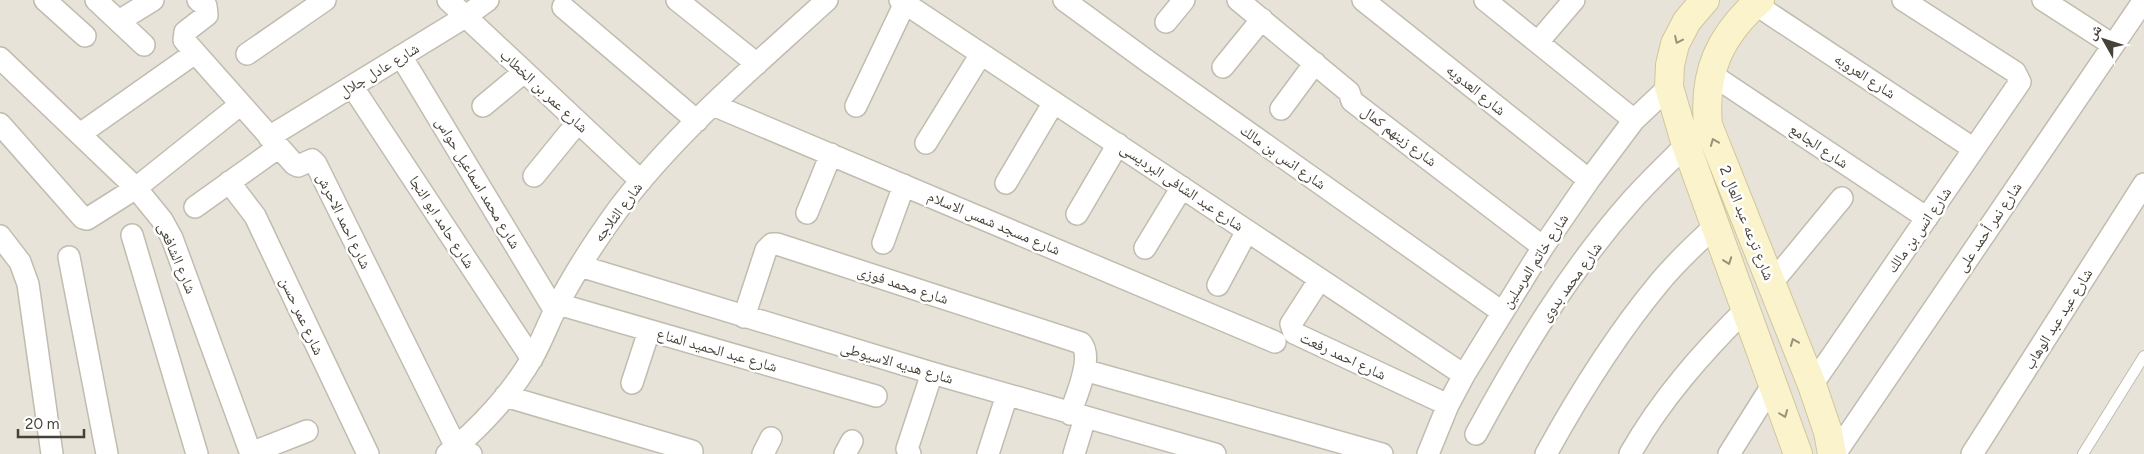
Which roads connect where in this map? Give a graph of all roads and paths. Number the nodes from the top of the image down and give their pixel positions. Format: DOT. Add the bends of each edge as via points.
graph roads {
  1 [pos="45,0"];
  2 [pos="96,0"];
  3 [pos="152,0"];
  4 [pos="198,0"];
  5 [pos="325,0"];
  6 [pos="448,0"];
  7 [pos="488,0"];
  8 [pos="677,0"];
  9 [pos="827,0"];
  10 [pos="1064,0"];
  11 [pos="1184,0"];
  12 [pos="1238,0"];
  13 [pos="1363,0"];
  14 [pos="1485,0"];
  15 [pos="1574,0"];
  16 [pos="1903,0"];
  17 [pos="2043,0"];
  18 [pos="2144,0"];
  19 [pos="902,2"];
  20 [pos="1758,2"];
  21 [pos="1702,3"];
  22 [pos="563,7"];
  23 [pos="465,17"];
  24 [pos="1262,19"];
  25 [pos="119,22"];
  26 [pos="1166,22"];
  27 [pos="1730,32"];
  28 [pos="85,36"];
  29 [pos="1538,42"];
  30 [pos="144,45"];
  31 [pos="2113,45"];
  32 [pos="195,53"];
  33 [pos="247,54"];
  34 [pos="981,54"];
  35 [pos="401,56"];
  36 [pos="1315,63"];
  37 [pos="757,64"];
  38 [pos="3,66"];
  39 [pos="1223,67"];
  40 [pos="524,72"];
  41 [pos="1711,74"];
  42 [pos="352,86"];
  43 [pos="1669,87"];
  44 [pos="1054,102"];
  45 [pos="241,104"];
  46 [pos="713,105"];
  47 [pos="483,106"];
  48 [pos="856,106"];
  49 [pos="1281,109"];
  50 [pos="1634,120"];
  51 [pos="697,121"];
  52 [pos="578,122"];
  53 [pos="0,124"];
  54 [pos="80,134"];
  55 [pos="274,142"];
  56 [pos="926,143"];
  57 [pos="1118,144"];
  58 [pos="1686,145"];
  59 [pos="1974,149"];
  60 [pos="831,154"];
  61 [pos="534,176"];
  62 [pos="1589,180"];
  63 [pos="641,181"];
  64 [pos="229,182"];
  65 [pos="1006,183"];
  66 [pos="2144,184"];
  67 [pos="904,185"];
  68 [pos="1182,187"];
  69 [pos="136,188"];
  70 [pos="1842,198"];
  71 [pos="195,207"];
  72 [pos="807,213"];
  73 [pos="1077,214"];
  74 [pos="1927,218"];
  75 [pos="1715,226"];
  76 [pos="1247,231"];
  77 [pos="132,235"];
  78 [pos="0,236"];
  79 [pos="883,243"];
  80 [pos="1543,247"];
  81 [pos="1145,248"];
  82 [pos="69,257"];
  83 [pos="580,266"];
  84 [pos="1320,279"];
  85 [pos="1771,284"];
  86 [pos="1218,285"];
  87 [pos="557,307"];
  88 [pos="1746,309"];
  89 [pos="1502,312"];
  90 [pos="744,317"];
  91 [pos="649,331"];
  92 [pos="1275,342"];
  93 [pos="2144,356"];
  94 [pos="532,359"];
  95 [pos="1084,370"];
  96 [pos="932,373"];
  97 [pos="1464,375"];
  98 [pos="632,383"];
  99 [pos="1774,384"];
  100 [pos="1812,385"];
  101 [pos="1007,395"];
  102 [pos="505,396"];
  103 [pos="876,396"];
  104 [pos="1448,406"];
  105 [pos="1078,416"];
  106 [pos="307,431"];
  107 [pos="1476,434"];
  108 [pos="1160,447"];
  109 [pos="692,451"];
  110 [pos="458,452"];
  111 [pos="52,454"];
  112 [pos="107,454"];
  113 [pos="198,454"];
  114 [pos="251,454"];
  115 [pos="368,454"];
  116 [pos="910,454"];
  117 [pos="988,454"];
  118 [pos="1074,454"];
  119 [pos="1216,454"];
  120 [pos="1382,454"];
  121 [pos="1428,454"];
  122 [pos="1546,454"];
  123 [pos="1630,454"];
  124 [pos="1730,454"];
  125 [pos="1798,454"];
  126 [pos="1834,454"];
  127 [pos="1972,454"];
  128 [pos="2084,454"];
  1 -- 28 [label="street"];
  2 -- 25 [label="street"];
  3 -- 25 [label="street"];
  4 -- 32 [label="street, شارع احمد الاحرش" via="206,6 207,15 184,32 182,38"];
  5 -- 33 [label="street"];
  6 -- 23 [label="street, شارع عمر بن الخطاب"];
  7 -- 23 [label="street, شارع عادل جلال"];
  8 -- 37 [label="street"];
  9 -- 37 [label="street, شارع الثلاجه"];
  10 -- 89 [label="street, شارع انس بن مالك"];
  11 -- 26 [label="street"];
  12 -- 24 [label="street, شارع زينهم كمال"];
  13 -- 62 [label="street, شارع العدويه"];
  14 -- 29 [label="street"];
  15 -- 29 [label="street"];
  16 -- 59 [label="street, شارع انس بن مالك" via="2017,74 2020,82"];
  17 -- 31 [label="street"];
  18 -- 31 [label="street, شارع نمر أحمد على"];
  19 -- 34 [label="street, شارع عبد الشافى البرديسى"];
  19 -- 48 [label="street"];
  20 -- 27 [label="street, شارع ترعه عبد العال 2"];
  20 -- 59 [label="street, شارع العروبه"];
  21 -- 27 [label="street"];
  21 -- 43 [label="street, شارع ترعه عبد العال 2, one-way" via="1675,44"];
  22 -- 51 [label="street"];
  23 -- 35 [label="street, شارع عادل جلال"];
  23 -- 40 [label="street, شارع عمر بن الخطاب"];
  24 -- 36 [label="street, شارع زينهم كمال"];
  24 -- 39 [label="street"];
  25 -- 30 [label="street"];
  27 -- 41 [label="street, شارع ترعه عبد العال 2" via="1718,52"];
  29 -- 50 [label="street"];
  31 -- 126 [label="street, شارع نمر أحمد على"];
  32 -- 45 [label="street, شارع احمد الاحرش"];
  32 -- 54 [label="street"];
  34 -- 44 [label="street, شارع عبد الشافى البرديسى"];
  34 -- 56 [label="street"];
  35 -- 42 [label="street, شارع عادل جلال"];
  35 -- 87 [label="street, شارع محمد اسماعيل حواس"];
  36 -- 49 [label="street"];
  36 -- 80 [label="street, شارع زينهم كمال" via="1349,92 1352,101"];
  37 -- 46 [label="street, شارع الثلاجه"];
  38 -- 54 [label="street, شارع الشافعى"];
  40 -- 47 [label="street"];
  40 -- 52 [label="street, شارع عمر بن الخطاب"];
  41 -- 74 [label="street, شارع الجامع"];
  85 -- 41 [label="street, شارع ترعه عبد العال 2, one-way" via="1708,125 1706,100"];
  42 -- 55 [label="street, شارع عادل جلال"];
  42 -- 94 [label="street, شارع حامد ابو النجا"];
  43 -- 50 [label="street, شارع خاتم المرسلين"];
  43 -- 58 [label="street, شارع ترعه عبد العال 2"];
  44 -- 57 [label="street, شارع عبد الشافى البرديسى"];
  44 -- 65 [label="street"];
  45 -- 55 [label="street, شارع احمد الاحرش"];
  45 -- 69 [label="street"];
  46 -- 51 [label="street, شارع الثلاجه"];
  46 -- 60 [label="street, شارع مسجد شمس الاسلام"];
  50 -- 62 [label="street, شارع خاتم المرسلين"];
  51 -- 63 [label="street, شارع الثلاجه"];
  52 -- 61 [label="street"];
  52 -- 63 [label="street, شارع عمر بن الخطاب"];
  53 -- 69 [label="street" via="83,218 88,219"];
  54 -- 69 [label="street, شارع الشافعى"];
  55 -- 64 [label="street, شارع عادل جلال"];
  55 -- 110 [label="street, شارع احمد الاحرش" via="296,166 312,160 316,164"];
  57 -- 68 [label="street, شارع عبد الشافى البرديسى"];
  57 -- 73 [label="street"];
  58 -- 75 [label="street, شارع ترعه عبد العال 2"];
  58 -- 107 [label="street, شارع محمد بدوى" via="1633,199 1588,254 1510,372"];
  59 -- 74 [label="street, شارع انس بن مالك"];
  60 -- 67 [label="street, شارع مسجد شمس الاسلام"];
  60 -- 72 [label="street"];
  62 -- 80 [label="street, شارع خاتم المرسلين"];
  63 -- 83 [label="street, شارع الثلاجه"];
  64 -- 71 [label="street, شارع عادل جلال"];
  64 -- 115 [label="street, شارع عمر حسن" via="255,216"];
  66 -- 127 [label="street, شارع عيد عبد الوهاب"];
  67 -- 79 [label="street"];
  67 -- 92 [label="street, شارع مسجد شمس الاسلام"];
  68 -- 76 [label="street, شارع عبد الشافى البرديسى"];
  68 -- 81 [label="street"];
  69 -- 114 [label="street, شارع الشافعى" via="172,238"];
  70 -- 85 [label="street"];
  74 -- 100 [label="street, شارع انس بن مالك"];
  75 -- 88 [label="street, شارع ترعه عبد العال 2, one-way"];
  75 -- 122 [label="street" via="1660,281 1615,339"];
  76 -- 84 [label="street, شارع عبد الشافى البرديسى"];
  76 -- 86 [label="street"];
  77 -- 113 [label="street"];
  78 -- 111 [label="street" via="20,262 28,284"];
  80 -- 89 [label="street, شارع خاتم المرسلين"];
  82 -- 112 [label="street"];
  83 -- 87 [label="street, شارع الثلاجه"];
  83 -- 90 [label="street, شارع هديه الاسيوطى"];
  84 -- 97 [label="street, شارع عبد الشافى البرديسى"];
  84 -- 104 [label="street, شارع احمد رفعت" via="1291,324 1294,333"];
  100 -- 85 [label="street, شارع ترعه عبد العال 2, one-way"];
  87 -- 91 [label="street, شارع عبد الحميد المناع"];
  87 -- 94 [label="street, شارع الثلاجه"];
  88 -- 99 [label="street, شارع ترعه عبد العال 2"];
  88 -- 123 [label="street" via="1684,375"];
  89 -- 97 [label="street, شارع خاتم المرسلين"];
  90 -- 95 [label="street, شارع محمد فوزى" via="766,250 777,244 1081,343 1087,354"];
  90 -- 96 [label="street, شارع هديه الاسيوطى"];
  91 -- 98 [label="street"];
  91 -- 103 [label="street, شارع عبد الحميد المناع"];
  93 -- 128 [label="lane"];
  94 -- 102 [label="street, شارع الثلاجه"];
  95 -- 105 [label="street, شارع محمد فوزى"];
  95 -- 120 [label="street"];
  96 -- 101 [label="street, شارع هديه الاسيوطى"];
  96 -- 116 [label="street" via="906,449"];
  97 -- 104 [label="street, شارع خاتم المرسلين"];
  99 -- 124 [label="street"];
  99 -- 125 [label="street, شارع ترعه عبد العال 2, one-way"];
  100 -- 126 [label="street, شارع ترعه عبد العال 2"];
  101 -- 105 [label="street, شارع هديه الاسيوطى"];
  101 -- 117 [label="street"];
  102 -- 109 [label="street"];
  102 -- 110 [label="street, شارع الثلاجه"];
  104 -- 121 [label="street, شارع خاتم المرسلين"];
  105 -- 108 [label="street, شارع هديه الاسيوطى"];
  105 -- 118 [label="street, شارع محمد فوزى"];
  106 -- 114 [label="street"];
  108 -- 119 [label="street, شارع هديه الاسيوطى"];
}
